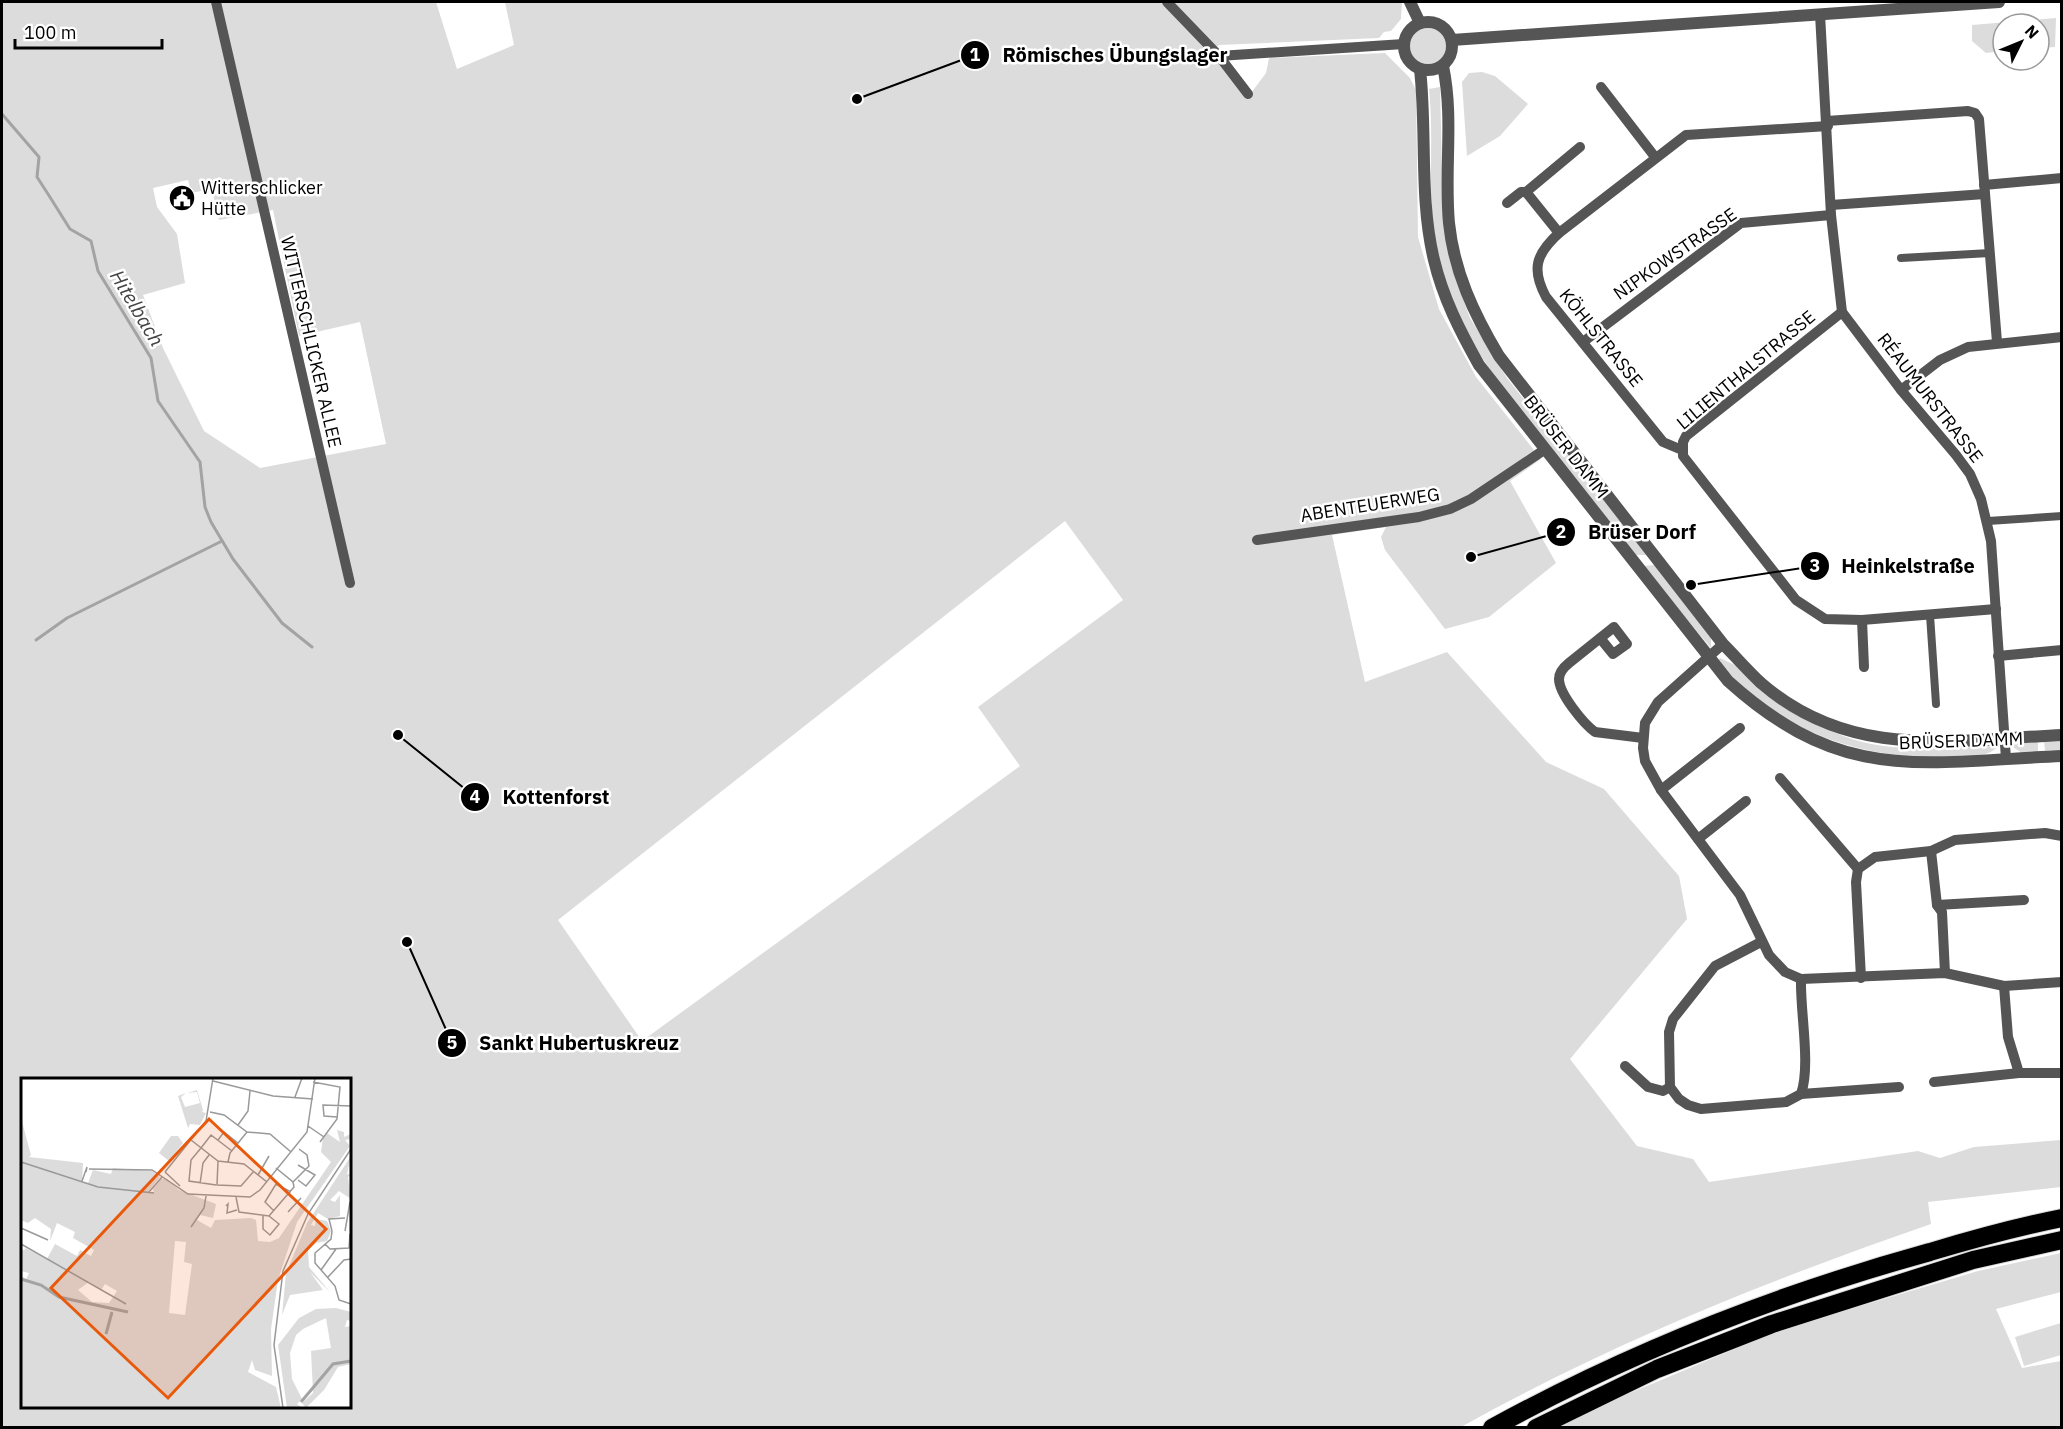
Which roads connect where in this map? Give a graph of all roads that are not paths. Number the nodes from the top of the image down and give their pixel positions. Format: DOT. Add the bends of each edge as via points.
graph roads {
  1 [pos="216,2"];
  2 [pos="1167,2"];
  3 [pos="1410,2"];
  4 [pos="1999,2"];
  5 [pos="1820,14"];
  6 [pos="1420,23"];
  7 [pos="1452,40"];
  8 [pos="1404,44"];
  9 [pos="1220,56"];
  10 [pos="1443,66"];
  11 [pos="1419,69"];
  12 [pos="1601,87"];
  13 [pos="1248,94"];
  14 [pos="1827,124"];
  15 [pos="1580,147"];
  16 [pos="1655,157"];
  17 [pos="2061,178"];
  18 [pos="1985,189"];
  19 [pos="1526,192"];
  20 [pos="1507,203"];
  21 [pos="1831,210"];
  22 [pos="1559,233"];
  23 [pos="1990,253"];
  24 [pos="1901,258"];
  25 [pos="1842,312"];
  26 [pos="2061,337"];
  27 [pos="1583,342"];
  28 [pos="1997,342"];
  29 [pos="1901,390"];
  30 [pos="1544,450"];
  31 [pos="1682,450"];
  32 [pos="2061,516"];
  33 [pos="1988,521"];
  34 [pos="1257,540"];
  35 [pos="350,584"];
  36 [pos="1996,609"];
  37 [pos="1930,615"];
  38 [pos="1862,620"];
  39 [pos="1600,638"];
  40 [pos="1723,644"];
  41 [pos="2061,651"];
  42 [pos="1998,656"];
  43 [pos="1708,657"];
  44 [pos="1864,667"];
  45 [pos="1936,704"];
  46 [pos="1740,728"];
  47 [pos="2061,735"];
  48 [pos="1643,738"];
  49 [pos="2005,738"];
  50 [pos="2061,756"];
  51 [pos="2006,759"];
  52 [pos="1780,778"];
  53 [pos="1661,790"];
  54 [pos="1746,801"];
  55 [pos="2061,836"];
  56 [pos="1698,839"];
  57 [pos="1931,851"];
  58 [pos="1858,869"];
  59 [pos="2024,900"];
  60 [pos="1937,905"];
  61 [pos="1761,942"];
  62 [pos="1945,973"];
  63 [pos="1861,978"];
  64 [pos="1801,979"];
  65 [pos="2061,982"];
  66 [pos="2004,986"];
  67 [pos="1625,1066"];
  68 [pos="2019,1073"];
  69 [pos="2061,1073"];
  70 [pos="1934,1082"];
  71 [pos="1670,1087"];
  72 [pos="1899,1087"];
  73 [pos="1801,1094"];
  74 [pos="2061,1218"];
  75 [pos="2061,1240"];
  76 [pos="1492,1428"];
  77 [pos="1536,1428"];
  1 -- 35 [label="street, WITTERSCHLICKER ALLEE"];
  2 -- 9 [label="street"];
  3 -- 6 [label="street"];
  4 -- 5 [label="street"];
  5 -- 7 [label="street"];
  5 -- 14 [label="street"];
  6 -- 7 [label="street" via="1436,23"];
  6 -- 8 [label="street" via="1409,31"];
  7 -- 10 [label="street, BRÜSER DAMM" via="1451,55"];
  8 -- 9 [label="street"];
  8 -- 11 [label="street, BRÜSER DAMM" via="1407,59"];
  9 -- 13 [label="street"];
  10 -- 11 [label="street"];
  10 -- 40 [label="street, BRÜSER DAMM" via="1450,121 1449,223 1455,259 1472,310 1499,356"];
  11 -- 30 [label="street, BRÜSER DAMM" via="1427,212 1434,260 1449,306 1479,365"];
  12 -- 16 [label="street"];
  14 -- 16 [label="street, KÖHLSTRASSE" via="1686,135"];
  14 -- 18 [label="street" via="1975,113 1979,119"];
  14 -- 21 [label="street"];
  15 -- 19 [label="street"];
  16 -- 22 [label="street, KÖHLSTRASSE"];
  17 -- 18 [label="street"];
  18 -- 21 [label="street"];
  18 -- 23 [label="street"];
  19 -- 20 [label="street"];
  19 -- 22 [label="street"];
  21 -- 25 [label="street"];
  21 -- 27 [label="street, NIPKOWSTRASSE" via="1741,223"];
  22 -- 27 [label="street, KÖHLSTRASSE" via="1542,250 1538,282"];
  23 -- 24 [label="street"];
  23 -- 28 [label="street"];
  25 -- 29 [label="street, RÉAUMURSTRASSE"];
  25 -- 31 [label="street, LILIENTHALSTRASSE" via="1686,436"];
  26 -- 28 [label="street"];
  27 -- 31 [label="street, KÖHLSTRASSE" via="1663,441"];
  28 -- 29 [label="street" via="1968,347 1940,360"];
  29 -- 33 [label="street, RÉAUMURSTRASSE" via="1970,474"];
  30 -- 34 [label="street, ABENTEUERWEG" via="1450,509"];
  30 -- 43 [label="street, BRÜSER DAMM"];
  31 -- 38 [label="street, LILIENTHALSTRASSE" via="1687,463 1796,600 1825,619"];
  32 -- 33 [label="street"];
  33 -- 36 [label="street, RÉAUMURSTRASSE"];
  36 -- 37 [label="street, LILIENTHALSTRASSE"];
  36 -- 42 [label="street, RÉAUMURSTRASSE"];
  37 -- 38 [label="street, LILIENTHALSTRASSE"];
  37 -- 45 [label="street"];
  38 -- 44 [label="street"];
  39 -- 48 [label="street" via="1563,668 1561,687 1572,707 1595,732"];
  40 -- 43 [label="street"];
  40 -- 49 [label="street, BRÜSER DAMM" via="1761,683 1787,702 1841,728 1886,740 1917,743"];
  41 -- 42 [label="street"];
  42 -- 49 [label="street, RÉAUMURSTRASSE"];
  43 -- 48 [label="street" via="1658,702 1644,723"];
  43 -- 51 [label="street, BRÜSER DAMM" via="1728,681 1773,719 1831,747 1879,760 1918,764"];
  46 -- 53 [label="street"];
  47 -- 49 [label="street, BRÜSER DAMM"];
  48 -- 53 [label="street" via="1645,761"];
  49 -- 51 [label="street, RÉAUMURSTRASSE"];
  50 -- 51 [label="street, BRÜSER DAMM"];
  52 -- 58 [label="street"];
  53 -- 56 [label="street"];
  54 -- 56 [label="street"];
  55 -- 57 [label="street" via="2045,833 1955,840"];
  56 -- 61 [label="street" via="1749,908"];
  57 -- 58 [label="street" via="1875,857"];
  57 -- 60 [label="street"];
  58 -- 63 [label="street"];
  59 -- 60 [label="street"];
  60 -- 62 [label="street" via="1942,912"];
  61 -- 64 [label="street" via="1775,963"];
  61 -- 71 [label="street" via="1715,966 1673,1019 1669,1032"];
  62 -- 63 [label="street"];
  62 -- 66 [label="street"];
  63 -- 64 [label="street"];
  64 -- 73 [label="street" via="1805,1072"];
  65 -- 66 [label="street"];
  66 -- 68 [label="street" via="2008,1037"];
  67 -- 71 [label="street" via="1648,1087 1663,1091"];
  68 -- 69 [label="street"];
  68 -- 70 [label="street"];
  71 -- 73 [label="street" via="1688,1106 1701,1109 1786,1102"];
  72 -- 73 [label="street"];
  74 -- 76 [label="highway" via="1865,1270 1767,1305 1671,1341"];
  75 -- 77 [label="highway" via="1973,1260 1772,1324 1657,1369"];
}
